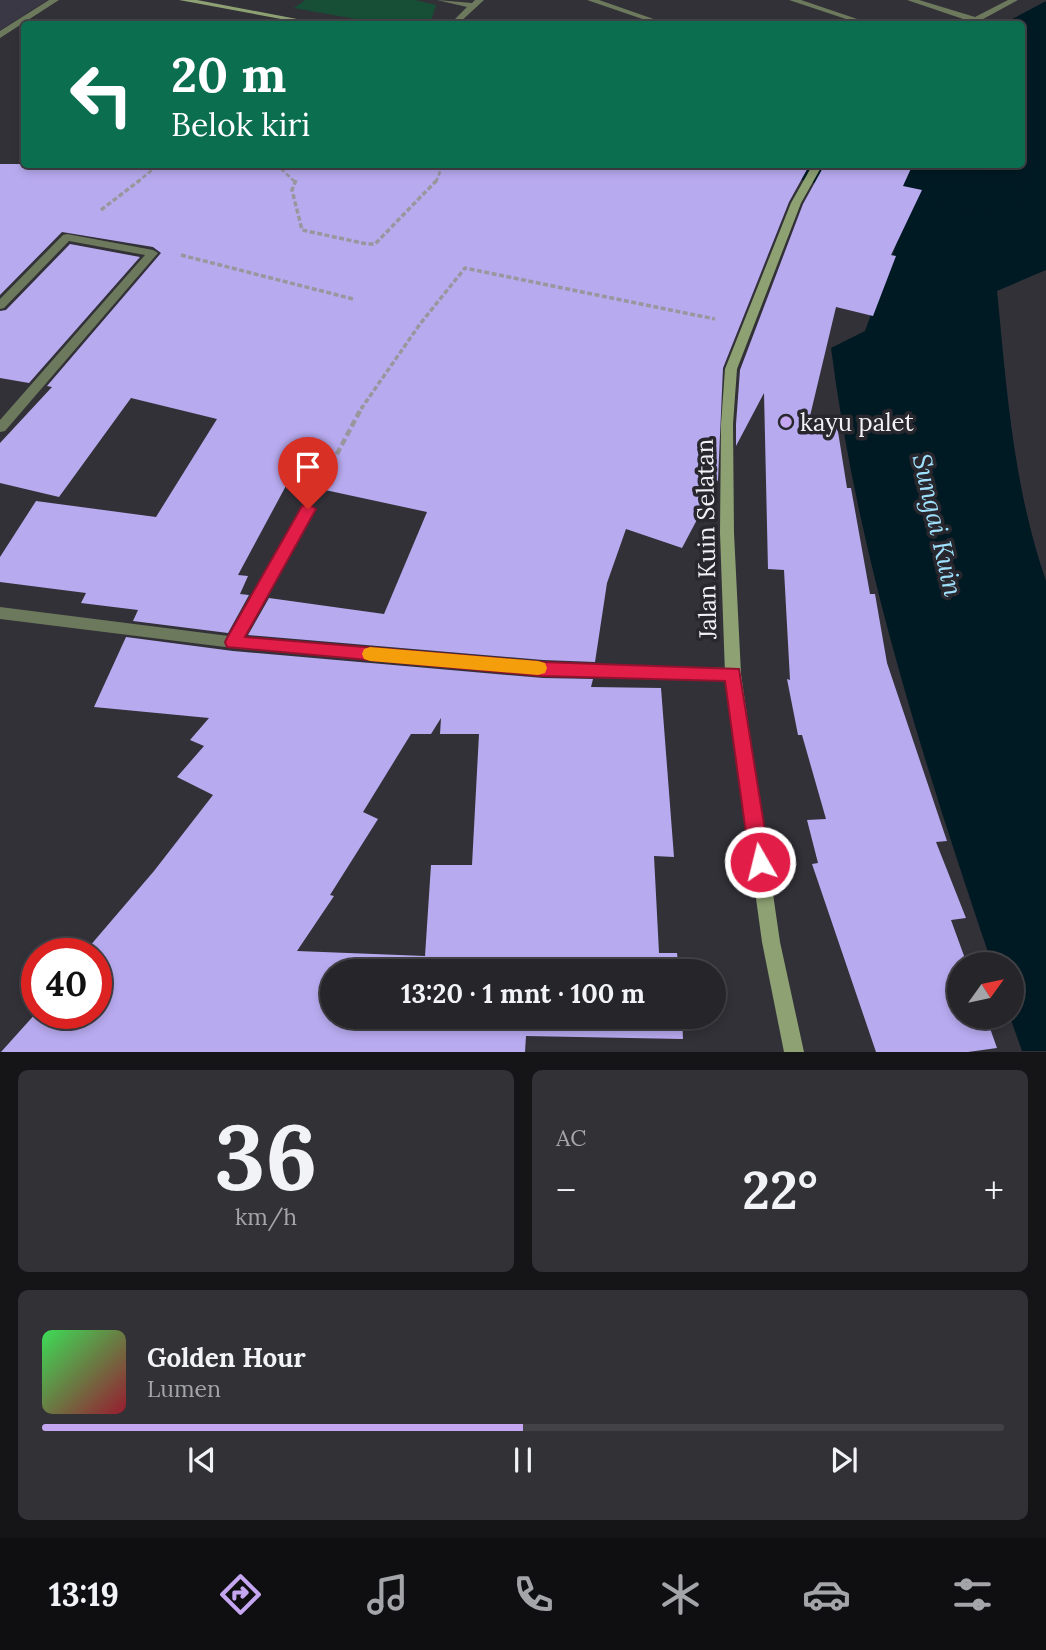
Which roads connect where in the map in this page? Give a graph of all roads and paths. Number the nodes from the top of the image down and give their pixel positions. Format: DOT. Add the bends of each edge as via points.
graph roads {
  1 [pos="55,0"];
  2 [pos="183,0"];
  3 [pos="441,0"];
  4 [pos="592,0"];
  5 [pos="793,0"];
  6 [pos="911,0"];
  7 [pos="1014,0"];
  8 [pos="477,3"];
  9 [pos="22,21"];
  10 [pos="301,21"];
  11 [pos="457,21"];
  12 [pos="655,21"];
  13 [pos="859,21"];
  14 [pos="969,21"];
  15 [pos="974,21"];
  16 [pos="21,22"];
  17 [pos="0,35"];
  18 [pos="155,168"];
  19 [pos="281,168"];
  20 [pos="441,168"];
  21 [pos="814,170"];
  22 [pos="67,237"];
  23 [pos="153,253"];
  24 [pos="353,299"];
  25 [pos="0,306"];
  26 [pos="747,325"];
  27 [pos="0,428"];
  28 [pos="308,509"];
  29 [pos="0,612"];
  30 [pos="233,642"];
  31 [pos="733,674"];
  32 [pos="794,1052"];
  1 -- 9 [label="street"];
  2 -- 10 [label="street"];
  3 -- 8 [label="street"];
  4 -- 12 [label="street"];
  5 -- 13 [label="street"];
  6 -- 14 [label="street"];
  7 -- 15 [label="street"];
  8 -- 11 [label="street"];
  16 -- 17 [label="street"];
  18 -- 22 [label="path"];
  19 -- 20 [label="path" via="296,180 292,190 302,229 367,244 375,244 435,184"];
  21 -- 26 [label="street, Jalan Kuin Selatan"];
  22 -- 23 [label="street"];
  22 -- 25 [label="street"];
  23 -- 24 [label="path" via="172,253"];
  23 -- 27 [label="street"];
  26 -- 28 [label="path" via="465,268 363,405"];
  26 -- 31 [label="street, Jalan Kuin Selatan" via="731,369 727,424"];
  28 -- 30 [label="street"];
  29 -- 30 [label="street"];
  30 -- 31 [label="street" via="542,669"];
  31 -- 32 [label="street, Jalan Kuin Selatan" via="771,942"];
}
